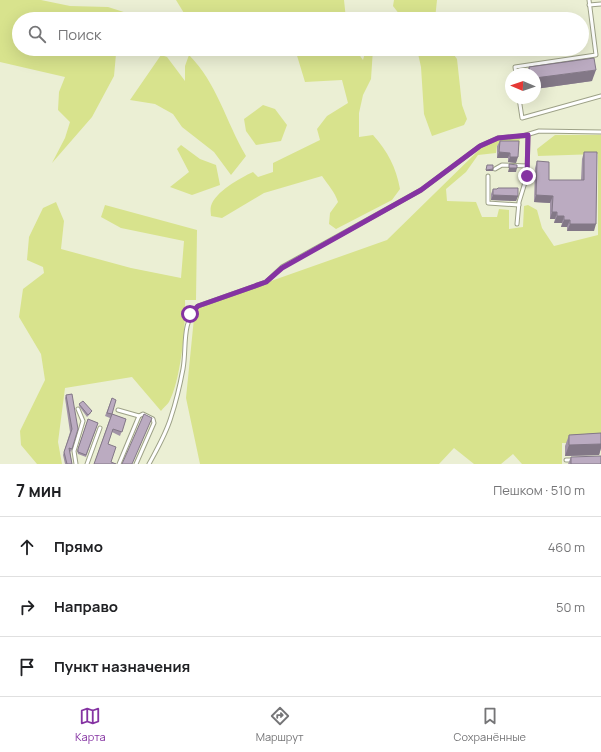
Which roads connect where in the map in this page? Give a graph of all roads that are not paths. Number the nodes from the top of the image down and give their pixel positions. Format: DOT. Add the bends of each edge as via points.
graph roads {
  1 [pos="589,0"];
  2 [pos="601,4"];
  3 [pos="589,5"];
  4 [pos="515,68"];
  5 [pos="601,96"];
  6 [pos="520,104"];
  7 [pos="601,132"];
  8 [pos="528,135"];
  9 [pos="527,166"];
  10 [pos="495,169"];
  11 [pos="488,176"];
  12 [pos="519,205"];
  13 [pos="517,224"];
  14 [pos="78,409"];
  15 [pos="118,410"];
  16 [pos="139,416"];
  17 [pos="100,428"];
  18 [pos="566,460"];
  19 [pos="580,460"];
  20 [pos="76,464"];
  21 [pos="87,464"];
  22 [pos="119,464"];
  23 [pos="136,464"];
  24 [pos="149,464"];
  1 -- 3 [label="lane"];
  2 -- 3 [label="lane"];
  3 -- 4 [label="lane" via="596,55"];
  5 -- 6 [label="lane" via="522,118"];
  7 -- 8 [label="lane" via="539,131"];
  8 -- 9 [label="lane"];
  8 -- 24 [label="lane" via="498,138 480,146 421,190 282,268 266,282 198,306 190,314 183,369 169,423"];
  9 -- 10 [label="lane" via="502,165"];
  9 -- 12 [label="lane" via="527,176"];
  11 -- 12 [label="lane" via="488,204"];
  12 -- 13 [label="lane"];
  14 -- 20 [label="lane" via="83,421 74,451"];
  15 -- 16 [label="lane"];
  16 -- 22 [label="lane"];
  16 -- 23 [label="lane" via="143,414 153,419 154,423"];
  17 -- 21 [label="lane"];
  18 -- 19 [label="lane"];
}
